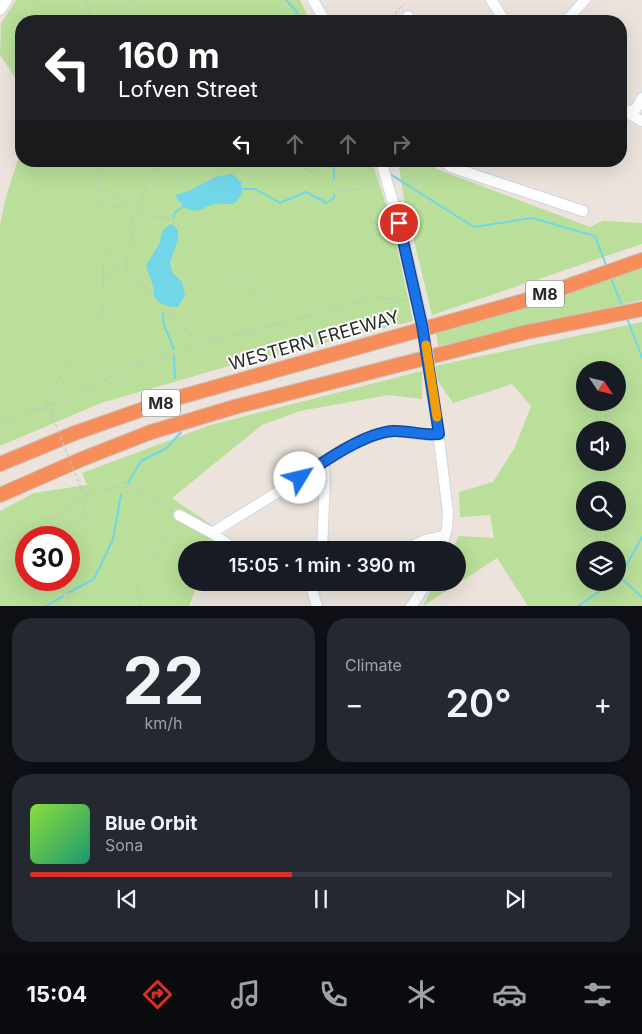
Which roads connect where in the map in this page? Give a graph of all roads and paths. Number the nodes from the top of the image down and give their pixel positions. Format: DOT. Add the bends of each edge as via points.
graph roads {
  1 [pos="7,0"];
  2 [pos="86,0"];
  3 [pos="132,0"];
  4 [pos="313,0"];
  5 [pos="491,0"];
  6 [pos="585,0"];
  7 [pos="404,5"];
  8 [pos="0,10"];
  9 [pos="90,15"];
  10 [pos="123,15"];
  11 [pos="322,15"];
  12 [pos="396,15"];
  13 [pos="501,15"];
  14 [pos="571,15"];
  15 [pos="0,48"];
  16 [pos="15,67"];
  17 [pos="642,98"];
  18 [pos="627,110"];
  19 [pos="627,113"];
  20 [pos="642,121"];
  21 [pos="98,167"];
  22 [pos="156,167"];
  23 [pos="302,167"];
  24 [pos="383,167"];
  25 [pos="452,167"];
  26 [pos="386,177"];
  27 [pos="99,190"];
  28 [pos="340,191"];
  29 [pos="124,203"];
  30 [pos="138,209"];
  31 [pos="583,211"];
  32 [pos="130,226"];
  33 [pos="403,237"];
  34 [pos="128,257"];
  35 [pos="642,260"];
  36 [pos="103,280"];
  37 [pos="417,299"];
  38 [pos="642,309"];
  39 [pos="286,320"];
  40 [pos="198,345"];
  41 [pos="45,405"];
  42 [pos="44,408"];
  43 [pos="0,422"];
  44 [pos="439,434"];
  45 [pos="323,462"];
  46 [pos="0,464"];
  47 [pos="85,494"];
  48 [pos="0,495"];
  49 [pos="85,512"];
  50 [pos="179,515"];
  51 [pos="64,526"];
  52 [pos="78,526"];
  53 [pos="212,533"];
  54 [pos="445,536"];
  55 [pos="223,541"];
  56 [pos="322,541"];
  57 [pos="423,541"];
  58 [pos="444,541"];
  59 [pos="0,546"];
  60 [pos="15,564"];
  61 [pos="0,574"];
  62 [pos="63,591"];
  63 [pos="313,591"];
  64 [pos="422,591"];
  65 [pos="70,606"];
  66 [pos="140,606"];
  67 [pos="317,606"];
  68 [pos="411,606"];
  1 -- 8 [label="street"];
  2 -- 9 [label="path"];
  3 -- 10 [label="path"];
  4 -- 11 [label="street"];
  5 -- 13 [label="street"];
  6 -- 14 [label="street"];
  7 -- 12 [label="path"];
  15 -- 16 [label="path"];
  17 -- 18 [label="street" via="636,109"];
  19 -- 20 [label="street"];
  21 -- 27 [label="path"];
  22 -- 30 [label="path"];
  23 -- 28 [label="path"];
  24 -- 26 [label="street"];
  25 -- 31 [label="street"];
  26 -- 28 [label="path" via="360,189"];
  26 -- 33 [label="street"];
  27 -- 29 [label="path"];
  27 -- 29 [label="path" via="94,197 99,207 112,208"];
  28 -- 33 [label="path" via="377,226 396,237"];
  29 -- 30 [label="path"];
  30 -- 32 [label="path"];
  30 -- 39 [label="path" via="149,216 165,217 191,234 246,288"];
  32 -- 34 [label="path" via="134,242"];
  32 -- 36 [label="path" via="113,242 103,261"];
  33 -- 37 [label="street"];
  34 -- 36 [label="path"];
  34 -- 40 [label="path" via="126,269 147,288 164,311 181,322"];
  35 -- 46 [label="highway, WESTERN FREEWAY / M8" via="534,298 166,401"];
  36 -- 41 [label="path" via="102,312"];
  37 -- 39 [label="path" via="371,297"];
  37 -- 44 [label="street, bridge"];
  38 -- 48 [label="highway, M8" via="527,332 238,406 151,432"];
  39 -- 40 [label="path"];
  40 -- 41 [label="path" via="130,369 80,391 60,404"];
  41 -- 42 [label="path"];
  42 -- 43 [label="path"];
  42 -- 47 [label="path, bridge" via="52,411"];
  44 -- 45 [label="street" via="380,433"];
  44 -- 54 [label="street" via="448,512"];
  45 -- 53 [label="street"];
  45 -- 56 [label="street"];
  47 -- 49 [label="path"];
  47 -- 50 [label="path" via="126,488"];
  47 -- 59 [label="path" via="43,525"];
  49 -- 51 [label="path"];
  49 -- 52 [label="path"];
  50 -- 53 [label="street"];
  50 -- 66 [label="path" via="137,585"];
  53 -- 55 [label="street"];
  54 -- 57 [label="street"];
  54 -- 58 [label="street"];
  60 -- 61 [label="path"];
  62 -- 65 [label="path"];
  63 -- 67 [label="street"];
  64 -- 68 [label="street"];
}
